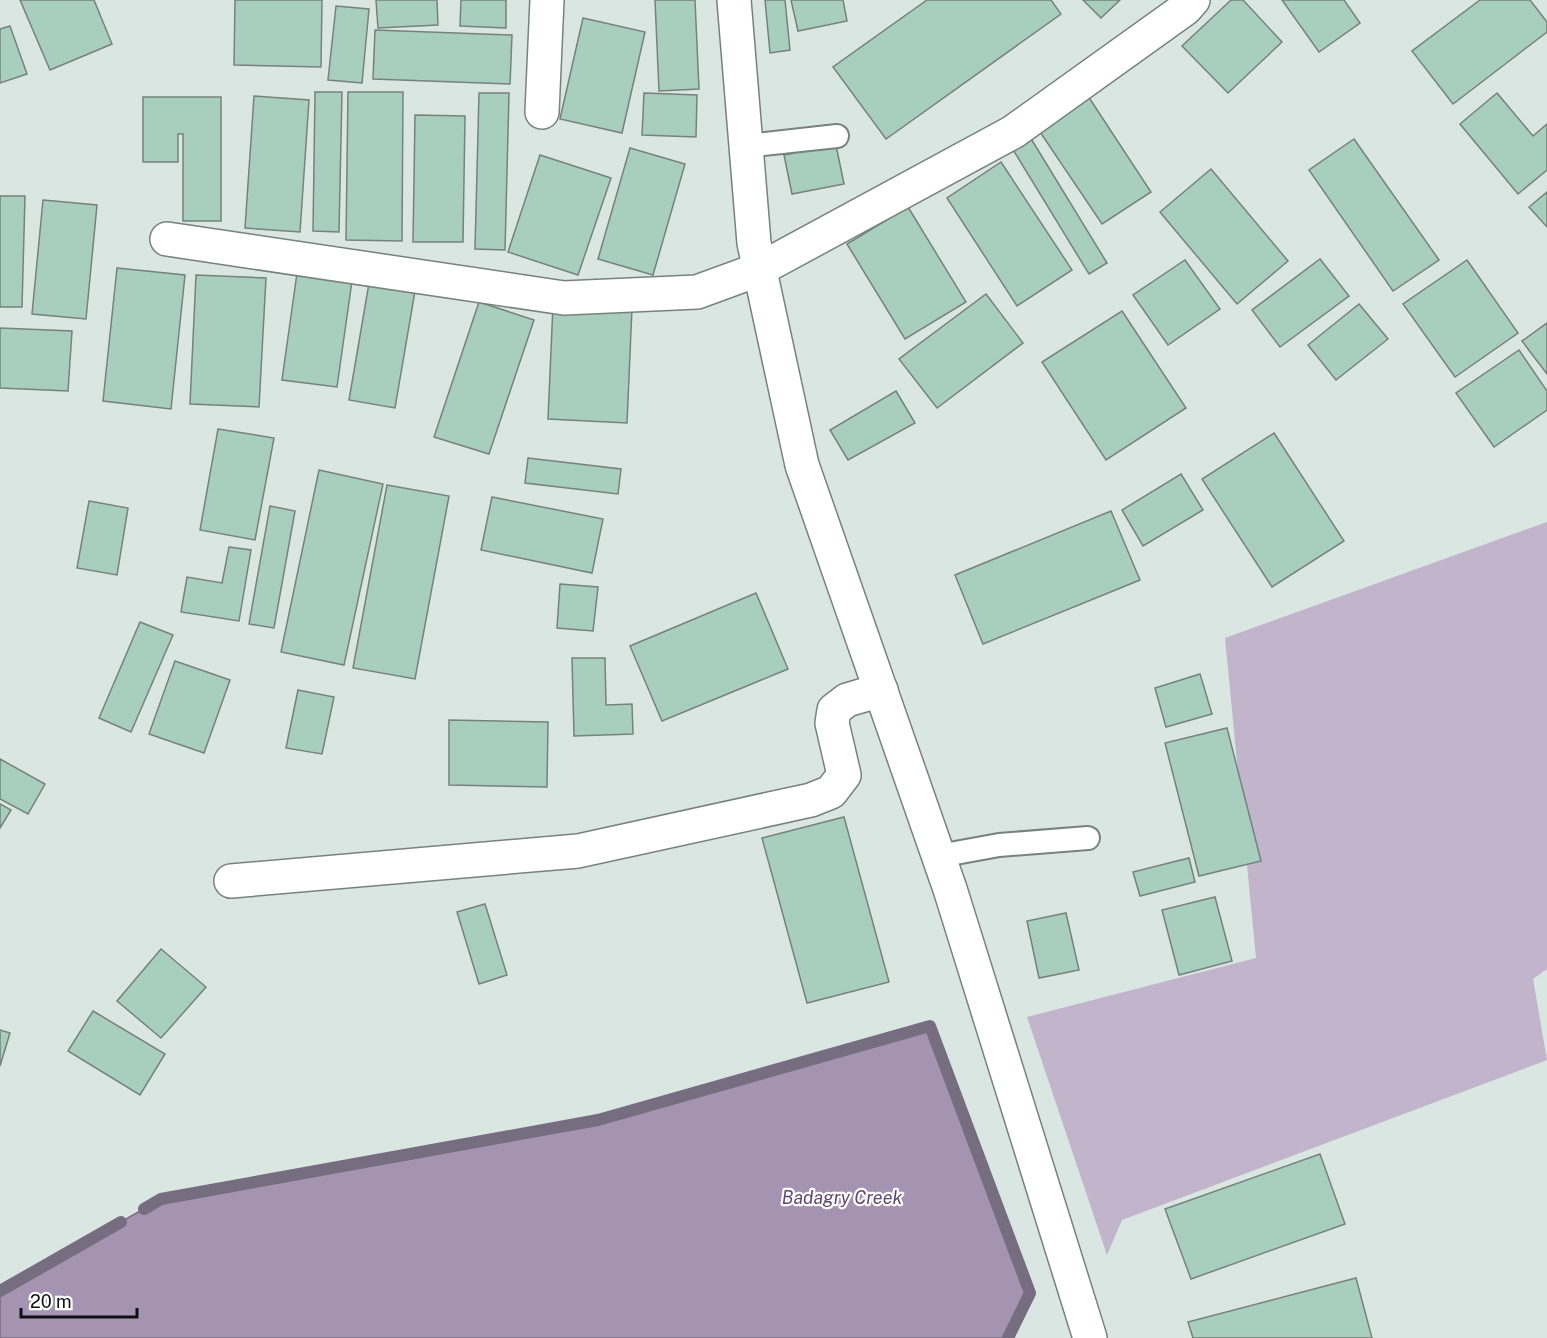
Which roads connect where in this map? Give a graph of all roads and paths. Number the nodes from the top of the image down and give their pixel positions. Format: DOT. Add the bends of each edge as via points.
graph roads {
  1 [pos="547,0"];
  2 [pos="734,0"];
  3 [pos="1193,0"];
  4 [pos="542,112"];
  5 [pos="837,136"];
  6 [pos="746,146"];
  7 [pos="167,239"];
  8 [pos="760,269"];
  9 [pos="881,690"];
  10 [pos="1088,838"];
  11 [pos="939,856"];
  12 [pos="231,881"];
  13 [pos="1090,1338"];
  1 -- 4 [label="street"];
  2 -- 6 [label="street"];
  3 -- 8 [label="street" via="1013,132"];
  5 -- 6 [label="lane"];
  6 -- 8 [label="street" via="754,243"];
  7 -- 8 [label="street" via="564,298 697,292"];
  8 -- 9 [label="street" via="802,465"];
  9 -- 11 [label="street"];
  9 -- 12 [label="street" via="847,700 834,710 832,723 844,775 831,792 811,800 578,851"];
  10 -- 11 [label="lane" via="999,845"];
  11 -- 13 [label="street"];
}
